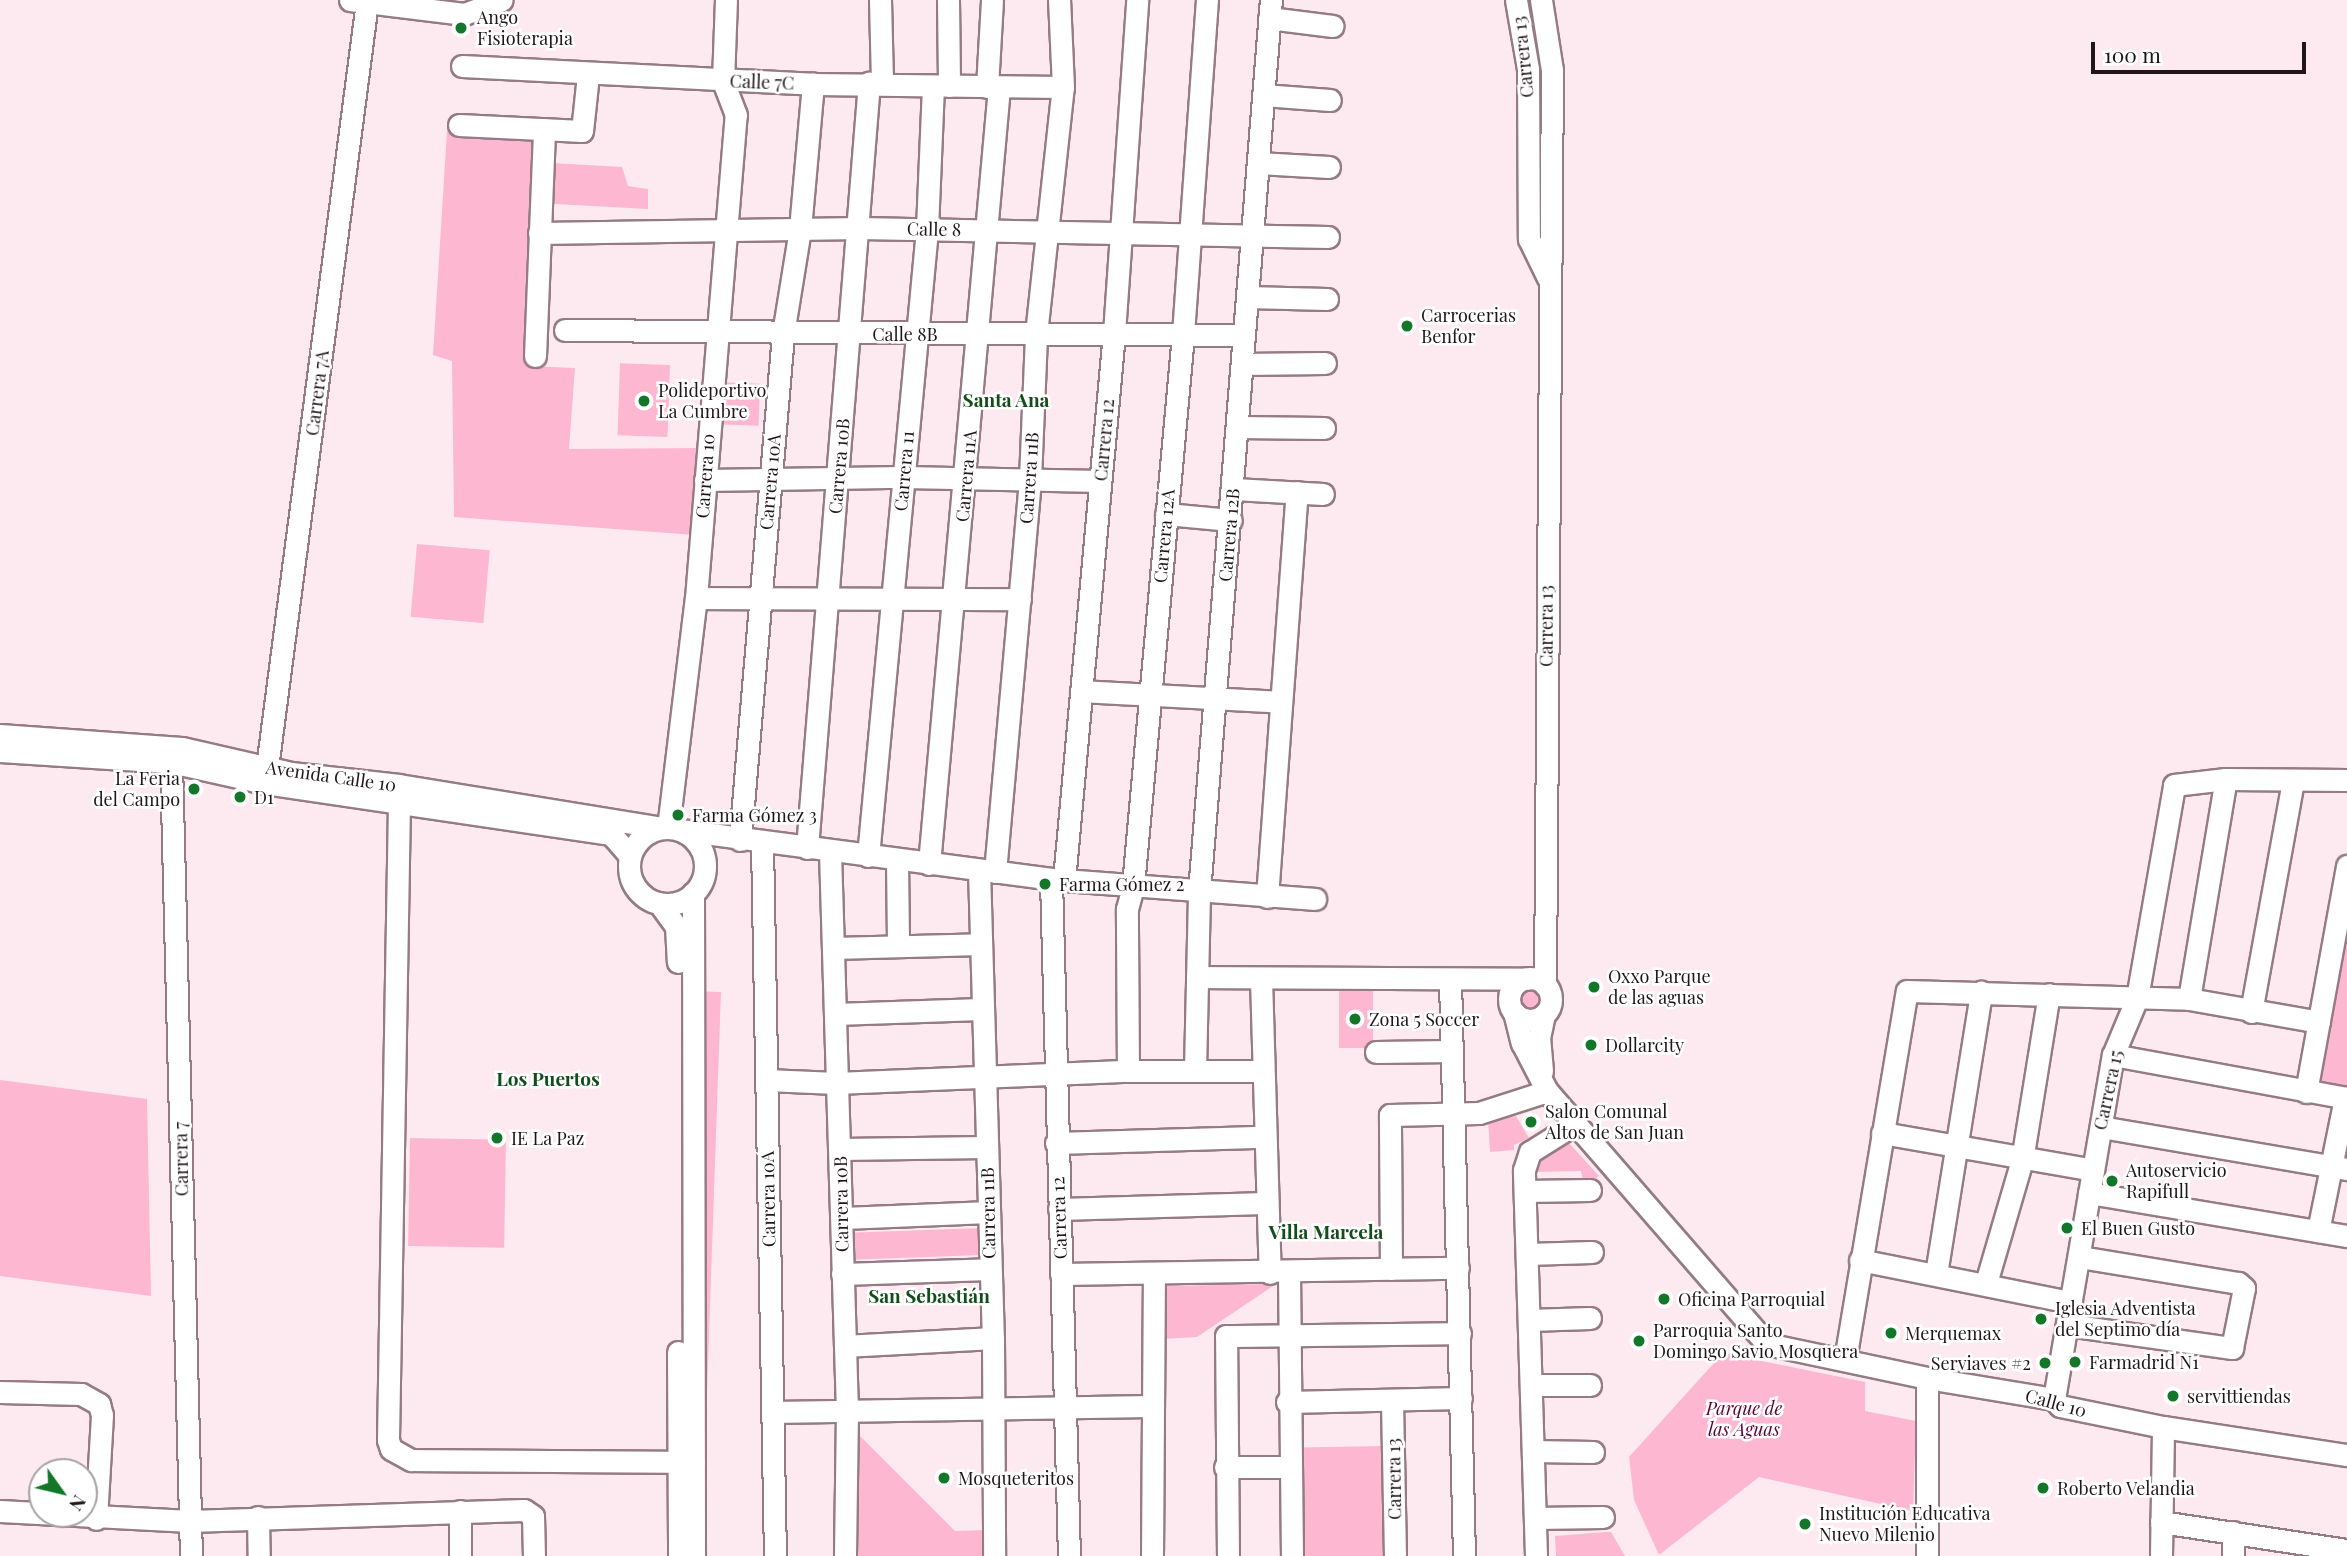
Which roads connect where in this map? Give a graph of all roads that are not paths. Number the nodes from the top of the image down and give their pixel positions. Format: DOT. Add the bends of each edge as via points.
graph roads {
  1 [pos="502,0"];
  2 [pos="726,0"];
  3 [pos="880,0"];
  4 [pos="948,0"];
  5 [pos="992,0"];
  6 [pos="1059,0"];
  7 [pos="1137,0"];
  8 [pos="1208,0"];
  9 [pos="1516,0"];
  10 [pos="1541,0"];
  11 [pos="359,1"];
  12 [pos="1270,9"];
  13 [pos="1332,26"];
  14 [pos="462,66"];
  15 [pos="588,75"];
  16 [pos="723,80"];
  17 [pos="813,84"];
  18 [pos="875,84"];
  19 [pos="941,86"];
  20 [pos="993,87"];
  21 [pos="1063,87"];
  22 [pos="1263,95"];
  23 [pos="1330,100"];
  24 [pos="459,125"];
  25 [pos="544,129"];
  26 [pos="1258,163"];
  27 [pos="1329,167"];
  28 [pos="860,228"];
  29 [pos="727,229"];
  30 [pos="800,229"];
  31 [pos="927,229"];
  32 [pos="988,230"];
  33 [pos="1118,230"];
  34 [pos="1047,231"];
  35 [pos="1191,232"];
  36 [pos="539,233"];
  37 [pos="1252,233"];
  38 [pos="1328,237"];
  39 [pos="1548,278"];
  40 [pos="1247,297"];
  41 [pos="1326,299"];
  42 [pos="565,330"];
  43 [pos="1114,333"];
  44 [pos="717,334"];
  45 [pos="783,334"];
  46 [pos="850,334"];
  47 [pos="917,334"];
  48 [pos="978,334"];
  49 [pos="1036,334"];
  50 [pos="1183,334"];
  51 [pos="1244,335"];
  52 [pos="535,356"];
  53 [pos="1325,363"];
  54 [pos="1242,364"];
  55 [pos="1237,427"];
  56 [pos="1324,428"];
  57 [pos="904,477"];
  58 [pos="966,478"];
  59 [pos="1030,479"];
  60 [pos="705,480"];
  61 [pos="771,480"];
  62 [pos="838,480"];
  63 [pos="1100,481"];
  64 [pos="1234,489"];
  65 [pos="1297,492"];
  66 [pos="1323,494"];
  67 [pos="1166,514"];
  68 [pos="1231,520"];
  69 [pos="696,598"];
  70 [pos="760,598"];
  71 [pos="828,599"];
  72 [pos="893,599"];
  73 [pos="954,599"];
  74 [pos="1020,599"];
  75 [pos="1081,691"];
  76 [pos="1149,696"];
  77 [pos="1215,700"];
  78 [pos="1281,702"];
  79 [pos="0,735"];
  80 [pos="0,751"];
  81 [pos="171,762"];
  82 [pos="267,776"];
  83 [pos="2226,779"];
  84 [pos="2292,780"];
  85 [pos="2347,780"];
  86 [pos="399,803"];
  87 [pos="670,829"];
  88 [pos="740,840"];
  89 [pos="762,842"];
  90 [pos="807,848"];
  91 [pos="830,852"];
  92 [pos="630,856"];
  93 [pos="869,856"];
  94 [pos="704,859"];
  95 [pos="897,860"];
  96 [pos="929,864"];
  97 [pos="2347,866"];
  98 [pos="987,871"];
  99 [pos="1057,880"];
  100 [pos="1133,886"];
  101 [pos="1199,892"];
  102 [pos="693,893"];
  103 [pos="1267,897"];
  104 [pos="1315,899"];
  105 [pos="659,903"];
  106 [pos="2342,926"];
  107 [pos="981,944"];
  108 [pos="898,946"];
  109 [pos="833,948"];
  110 [pos="1197,976"];
  111 [pos="1261,978"];
  112 [pos="1457,979"];
  113 [pos="1539,979"];
  114 [pos="1981,992"];
  115 [pos="2049,994"];
  116 [pos="2137,998"];
  117 [pos="2189,999"];
  118 [pos="981,1009"];
  119 [pos="1512,1010"];
  120 [pos="684,1012"];
  121 [pos="2251,1012"];
  122 [pos="835,1014"];
  123 [pos="1544,1015"];
  124 [pos="2319,1022"];
  125 [pos="1452,1051"];
  126 [pos="1376,1052"];
  127 [pos="2113,1055"];
  128 [pos="1195,1070"];
  129 [pos="1262,1070"];
  130 [pos="1128,1071"];
  131 [pos="1055,1075"];
  132 [pos="983,1077"];
  133 [pos="766,1080"];
  134 [pos="836,1083"];
  135 [pos="1545,1087"];
  136 [pos="2306,1091"];
  137 [pos="2346,1098"];
  138 [pos="1455,1115"];
  139 [pos="1573,1125"];
  140 [pos="2101,1127"];
  141 [pos="1882,1133"];
  142 [pos="1263,1137"];
  143 [pos="1056,1143"];
  144 [pos="1956,1145"];
  145 [pos="986,1147"];
  146 [pos="840,1149"];
  147 [pos="2022,1160"];
  148 [pos="2339,1167"];
  149 [pos="2093,1170"];
  150 [pos="1590,1190"];
  151 [pos="1525,1191"];
  152 [pos="2089,1194"];
  153 [pos="1265,1203"];
  154 [pos="1059,1209"];
  155 [pos="989,1212"];
  156 [pos="842,1217"];
  157 [pos="2318,1231"];
  158 [pos="2347,1236"];
  159 [pos="1592,1252"];
  160 [pos="1527,1254"];
  161 [pos="2079,1257"];
  162 [pos="1860,1260"];
  163 [pos="1458,1268"];
  164 [pos="989,1269"];
  165 [pos="1391,1269"];
  166 [pos="1279,1272"];
  167 [pos="1060,1274"];
  168 [pos="1154,1274"];
  169 [pos="1936,1274"];
  170 [pos="842,1275"];
  171 [pos="1986,1283"];
  172 [pos="2071,1302"];
  173 [pos="1590,1318"];
  174 [pos="1529,1320"];
  175 [pos="2068,1325"];
  176 [pos="1460,1333"];
  177 [pos="1287,1336"];
  178 [pos="993,1338"];
  179 [pos="845,1346"];
  180 [pos="1845,1360"];
  181 [pos="1927,1378"];
  182 [pos="1532,1385"];
  183 [pos="1590,1385"];
  184 [pos="0,1392"];
  185 [pos="1461,1398"];
  186 [pos="2054,1399"];
  187 [pos="1392,1401"];
  188 [pos="1287,1402"];
  189 [pos="1152,1406"];
  190 [pos="992,1407"];
  191 [pos="1064,1408"];
  192 [pos="847,1411"];
  193 [pos="772,1412"];
  194 [pos="2163,1427"];
  195 [pos="1534,1451"];
  196 [pos="1593,1452"];
  197 [pos="2347,1455"];
  198 [pos="687,1462"];
  199 [pos="1289,1466"];
  200 [pos="1225,1467"];
  201 [pos="98,1484"];
  202 [pos="0,1511"];
  203 [pos="460,1511"];
  204 [pos="28,1513"];
  205 [pos="258,1517"];
  206 [pos="1603,1517"];
  207 [pos="1535,1518"];
  208 [pos="98,1519"];
  209 [pos="190,1521"];
  210 [pos="2161,1522"];
  211 [pos="2233,1532"];
  212 [pos="2303,1550"];
  213 [pos="2347,1550"];
  214 [pos="191,1556"];
  215 [pos="259,1556"];
  216 [pos="460,1556"];
  217 [pos="534,1556"];
  218 [pos="678,1556"];
  219 [pos="694,1556"];
  220 [pos="775,1556"];
  221 [pos="845,1556"];
  222 [pos="994,1556"];
  223 [pos="1069,1556"];
  224 [pos="1152,1556"];
  225 [pos="1227,1556"];
  226 [pos="1292,1556"];
  227 [pos="1395,1556"];
  228 [pos="1464,1556"];
  229 [pos="1536,1556"];
  230 [pos="1927,1556"];
  231 [pos="2161,1556"];
  232 [pos="2233,1556"];
  1 -- 11 [label="street" via="488,9 464,14"];
  2 -- 16 [label="street, Carrera 10"];
  3 -- 18 [label="street, Carrera 10B"];
  4 -- 19 [label="street, Carrera 11"];
  5 -- 20 [label="street, Carrera 11A"];
  6 -- 21 [label="street, Carrera 11B"];
  7 -- 33 [label="street, Carrera 12"];
  8 -- 35 [label="street, Carrera 12A"];
  9 -- 39 [label="street, Carrera 13" via="1528,69 1529,239"];
  10 -- 39 [label="street, Carrera 13" via="1552,70"];
  11 -- 82 [label="street, Carrera 7A"];
  12 -- 13 [label="street"];
  12 -- 22 [label="street, Carrera 12B"];
  14 -- 15 [label="street, Calle 7C"];
  15 -- 16 [label="street, Calle 7C"];
  15 -- 25 [label="street" via="582,131"];
  16 -- 17 [label="street, Calle 7C"];
  16 -- 29 [label="street, Carrera 10" via="736,115"];
  17 -- 18 [label="street, Calle 7C"];
  17 -- 30 [label="street, Carrera 10A"];
  18 -- 19 [label="street, Calle 7C"];
  18 -- 28 [label="street, Carrera 10B"];
  19 -- 20 [label="street, Calle 7C"];
  19 -- 31 [label="street, Carrera 11"];
  20 -- 21 [label="street, Calle 7C"];
  20 -- 32 [label="street, Carrera 11A"];
  21 -- 34 [label="street, Carrera 11B"];
  22 -- 23 [label="street"];
  22 -- 26 [label="street, Carrera 12B"];
  24 -- 25 [label="street"];
  25 -- 36 [label="street"];
  26 -- 27 [label="street"];
  26 -- 37 [label="street, Carrera 12B"];
  28 -- 30 [label="street, Calle 8"];
  28 -- 31 [label="street, Calle 8"];
  28 -- 46 [label="street, Carrera 10B"];
  29 -- 30 [label="street, Calle 8"];
  29 -- 36 [label="street, Calle 8"];
  29 -- 44 [label="street, Carrera 10"];
  30 -- 45 [label="street, Carrera 10A"];
  31 -- 32 [label="street, Calle 8"];
  31 -- 47 [label="street, Carrera 11"];
  32 -- 34 [label="street, Calle 8"];
  32 -- 48 [label="street, Carrera 11A"];
  33 -- 34 [label="street, Calle 8"];
  33 -- 35 [label="street, Calle 8"];
  33 -- 43 [label="street, Carrera 12"];
  34 -- 49 [label="street, Carrera 11B"];
  35 -- 37 [label="street, Calle 8"];
  35 -- 50 [label="street, Carrera 12A"];
  36 -- 52 [label="street"];
  37 -- 38 [label="street, Calle 8"];
  37 -- 40 [label="street, Carrera 12B"];
  39 -- 113 [label="street, Carrera 13"];
  40 -- 41 [label="street"];
  40 -- 51 [label="street, Carrera 12B"];
  42 -- 44 [label="street, Calle 8B"];
  43 -- 49 [label="street, Calle 8B"];
  43 -- 50 [label="street, Calle 8B"];
  43 -- 63 [label="street, Carrera 12"];
  44 -- 45 [label="street, Calle 8B"];
  44 -- 60 [label="street, Carrera 10"];
  45 -- 46 [label="street, Calle 8B"];
  45 -- 61 [label="street, Carrera 10A"];
  46 -- 47 [label="street, Calle 8B"];
  46 -- 62 [label="street, Carrera 10B"];
  47 -- 48 [label="street, Calle 8B"];
  47 -- 57 [label="street, Carrera 11"];
  48 -- 49 [label="street, Calle 8B"];
  48 -- 58 [label="street, Carrera 11A"];
  49 -- 59 [label="street, Carrera 11B"];
  50 -- 51 [label="street, Calle 8B"];
  50 -- 67 [label="street, Carrera 12A"];
  51 -- 54 [label="street, Carrera 12B"];
  53 -- 54 [label="street"];
  54 -- 55 [label="street, Carrera 12B"];
  55 -- 56 [label="street"];
  55 -- 64 [label="street, Carrera 12B"];
  57 -- 58 [label="street"];
  57 -- 62 [label="street"];
  57 -- 72 [label="street, Carrera 11"];
  58 -- 59 [label="street"];
  58 -- 73 [label="street, Carrera 11A"];
  59 -- 63 [label="street"];
  59 -- 74 [label="street, Carrera 11B"];
  60 -- 61 [label="street"];
  60 -- 69 [label="street, Carrera 10"];
  61 -- 62 [label="street"];
  61 -- 70 [label="street, Carrera 10A"];
  62 -- 71 [label="street, Carrera 10B"];
  63 -- 75 [label="street, Carrera 12"];
  64 -- 65 [label="street"];
  64 -- 68 [label="street, Carrera 12B"];
  65 -- 66 [label="street"];
  65 -- 78 [label="street"];
  67 -- 68 [label="street"];
  67 -- 76 [label="street, Carrera 12A"];
  68 -- 77 [label="street, Carrera 12B"];
  69 -- 70 [label="street"];
  69 -- 87 [label="street, Carrera 10"];
  70 -- 71 [label="street"];
  70 -- 88 [label="street, Carrera 10A"];
  71 -- 72 [label="street"];
  71 -- 90 [label="street, Carrera 10B"];
  72 -- 73 [label="street"];
  72 -- 93 [label="street, Carrera 11"];
  73 -- 74 [label="street"];
  73 -- 96 [label="street, Carrera 11A"];
  74 -- 98 [label="street, Carrera 11B"];
  75 -- 76 [label="street"];
  75 -- 99 [label="street, Carrera 12"];
  76 -- 77 [label="street"];
  76 -- 100 [label="street, Carrera 12A"];
  77 -- 78 [label="street"];
  77 -- 101 [label="street, Carrera 12B"];
  78 -- 103 [label="street"];
  79 -- 82 [label="street, Avenida Calle 10" via="182,748"];
  80 -- 81 [label="street, Avenida Calle 10"];
  81 -- 82 [label="street, Avenida Calle 10"];
  81 -- 209 [label="street, Carrera 7"];
  82 -- 86 [label="street, Avenida Calle 10"];
  82 -- 87 [label="street, Avenida Calle 10" via="399,785"];
  83 -- 84 [label="street"];
  83 -- 116 [label="street, Carrera 15" via="2174,785"];
  83 -- 117 [label="street"];
  84 -- 85 [label="street"];
  84 -- 121 [label="street"];
  86 -- 92 [label="street, Avenida Calle 10" via="611,834"];
  86 -- 198 [label="street" via="387,1440 391,1449 411,1460"];
  87 -- 88 [label="street, Avenida Calle 10"];
  87 -- 92 [label="street" via="641,837"];
  87 -- 94 [label="street" via="692,837"];
  88 -- 89 [label="street, Avenida Calle 10"];
  88 -- 94 [label="street"];
  89 -- 90 [label="street, Avenida Calle 10"];
  89 -- 133 [label="street, Carrera 10A"];
  90 -- 91 [label="street"];
  91 -- 93 [label="street"];
  91 -- 109 [label="street, Carrera 10B"];
  92 -- 105 [label="street" via="629,869 638,891"];
  93 -- 95 [label="street"];
  94 -- 102 [label="street" via="700,883"];
  95 -- 96 [label="street"];
  95 -- 108 [label="street"];
  96 -- 98 [label="street"];
  97 -- 106 [label="street"];
  98 -- 99 [label="street"];
  98 -- 107 [label="street, Carrera 11B"];
  99 -- 100 [label="street"];
  99 -- 131 [label="street, Carrera 12"];
  100 -- 101 [label="street"];
  100 -- 130 [label="street, Carrera 12A" via="1127,909"];
  101 -- 103 [label="street"];
  101 -- 110 [label="street, Carrera 12B"];
  102 -- 105 [label="street" via="682,900"];
  102 -- 120 [label="street"];
  103 -- 104 [label="street"];
  105 -- 120 [label="street" via="676,926 679,939"];
  106 -- 124 [label="street"];
  107 -- 108 [label="street"];
  107 -- 118 [label="street, Carrera 11B"];
  108 -- 109 [label="street"];
  109 -- 122 [label="street, Carrera 10B"];
  110 -- 111 [label="street"];
  110 -- 128 [label="street, Carrera 12B"];
  111 -- 112 [label="street"];
  111 -- 129 [label="street"];
  112 -- 113 [label="street"];
  112 -- 119 [label="street" via="1496,993"];
  112 -- 125 [label="street"];
  113 -- 119 [label="street" via="1515,985"];
  113 -- 123 [label="street" via="1551,997"];
  114 -- 115 [label="street"];
  114 -- 141 [label="street" via="1907,991"];
  114 -- 144 [label="street"];
  115 -- 116 [label="street"];
  115 -- 147 [label="street"];
  116 -- 117 [label="street"];
  116 -- 127 [label="street, Carrera 15"];
  117 -- 121 [label="street"];
  118 -- 122 [label="street"];
  118 -- 132 [label="street, Carrera 11B"];
  119 -- 123 [label="street" via="1528,1020"];
  119 -- 135 [label="street" via="1522,1043"];
  120 -- 198 [label="street"];
  121 -- 124 [label="street"];
  122 -- 134 [label="street, Carrera 10B"];
  123 -- 135 [label="street" via="1539,1038"];
  124 -- 136 [label="street"];
  125 -- 126 [label="street"];
  125 -- 138 [label="street"];
  127 -- 136 [label="street"];
  127 -- 140 [label="street, Carrera 15"];
  128 -- 129 [label="street"];
  128 -- 130 [label="street"];
  129 -- 142 [label="street"];
  130 -- 131 [label="street"];
  131 -- 132 [label="street"];
  131 -- 143 [label="street, Carrera 12"];
  132 -- 134 [label="street"];
  132 -- 145 [label="street, Carrera 11B"];
  133 -- 134 [label="street"];
  133 -- 193 [label="street, Carrera 10A"];
  134 -- 146 [label="street, Carrera 10B"];
  135 -- 138 [label="street" via="1509,1105"];
  135 -- 139 [label="street"];
  136 -- 137 [label="street"];
  137 -- 148 [label="street"];
  138 -- 163 [label="street"];
  138 -- 165 [label="street" via="1390,1115"];
  139 -- 151 [label="street" via="1530,1152"];
  139 -- 180 [label="street, Calle 10" via="1767,1344"];
  140 -- 148 [label="street"];
  140 -- 149 [label="street, Carrera 15"];
  141 -- 144 [label="street"];
  141 -- 162 [label="street"];
  142 -- 143 [label="street"];
  142 -- 153 [label="street"];
  143 -- 154 [label="street, Carrera 12"];
  144 -- 147 [label="street"];
  144 -- 169 [label="street"];
  145 -- 146 [label="street"];
  145 -- 155 [label="street, Carrera 11B"];
  146 -- 156 [label="street, Carrera 10B"];
  147 -- 149 [label="street"];
  147 -- 171 [label="street"];
  148 -- 157 [label="street"];
  149 -- 152 [label="street, Carrera 15"];
  150 -- 151 [label="street"];
  151 -- 160 [label="street"];
  152 -- 157 [label="street"];
  152 -- 161 [label="street, Carrera 15"];
  153 -- 154 [label="street"];
  153 -- 166 [label="street"];
  154 -- 167 [label="street, Carrera 12"];
  155 -- 156 [label="street"];
  155 -- 164 [label="street, Carrera 11B"];
  156 -- 170 [label="street, Carrera 10B"];
  157 -- 158 [label="street"];
  159 -- 160 [label="street"];
  160 -- 174 [label="street"];
  161 -- 172 [label="street, Carrera 15"];
  161 -- 175 [label="street" via="2238,1283 2244,1288 2234,1344 2228,1348"];
  162 -- 169 [label="street"];
  162 -- 180 [label="street"];
  163 -- 165 [label="street"];
  163 -- 176 [label="street"];
  164 -- 170 [label="street"];
  164 -- 178 [label="street, Carrera 11B"];
  165 -- 166 [label="street"];
  166 -- 168 [label="street"];
  166 -- 177 [label="street"];
  167 -- 168 [label="street"];
  167 -- 191 [label="street, Carrera 12"];
  168 -- 189 [label="street"];
  169 -- 171 [label="street"];
  170 -- 179 [label="street, Carrera 10B"];
  171 -- 172 [label="street"];
  172 -- 175 [label="street, Carrera 15"];
  173 -- 174 [label="street"];
  174 -- 182 [label="street"];
  175 -- 186 [label="street, Carrera 15"];
  176 -- 177 [label="street"];
  176 -- 185 [label="street"];
  177 -- 188 [label="street"];
  177 -- 200 [label="street" via="1226,1336"];
  178 -- 179 [label="street"];
  178 -- 190 [label="street, Carrera 11B"];
  179 -- 192 [label="street, Carrera 10B"];
  180 -- 181 [label="street, Calle 10"];
  181 -- 186 [label="street, Calle 10"];
  181 -- 230 [label="street"];
  182 -- 183 [label="street"];
  182 -- 195 [label="street"];
  184 -- 201 [label="street" via="81,1394 99,1404"];
  185 -- 187 [label="street"];
  185 -- 228 [label="street"];
  186 -- 194 [label="street, Calle 10" via="2060,1406"];
  187 -- 188 [label="street"];
  187 -- 227 [label="street, Carrera 13"];
  188 -- 199 [label="street"];
  189 -- 191 [label="street"];
  189 -- 224 [label="street"];
  190 -- 191 [label="street"];
  190 -- 192 [label="street"];
  190 -- 222 [label="street, Carrera 11B"];
  191 -- 223 [label="street, Carrera 12"];
  192 -- 193 [label="street"];
  192 -- 221 [label="street, Carrera 10B"];
  193 -- 220 [label="street, Carrera 10A"];
  194 -- 197 [label="street, Calle 10"];
  194 -- 210 [label="street"];
  195 -- 196 [label="street"];
  195 -- 207 [label="street"];
  198 -- 218 [label="street"];
  198 -- 219 [label="street"];
  199 -- 200 [label="street"];
  199 -- 226 [label="street"];
  200 -- 225 [label="street"];
  202 -- 204 [label="street"];
  203 -- 205 [label="street"];
  203 -- 216 [label="street"];
  203 -- 217 [label="street" via="524,1510 533,1516"];
  205 -- 209 [label="street"];
  205 -- 215 [label="street"];
  206 -- 207 [label="street"];
  207 -- 229 [label="street"];
  208 -- 209 [label="street"];
  209 -- 214 [label="street, Carrera 7"];
  210 -- 211 [label="street"];
  210 -- 231 [label="street"];
  211 -- 212 [label="street"];
  211 -- 232 [label="street"];
  212 -- 213 [label="street"];
}
